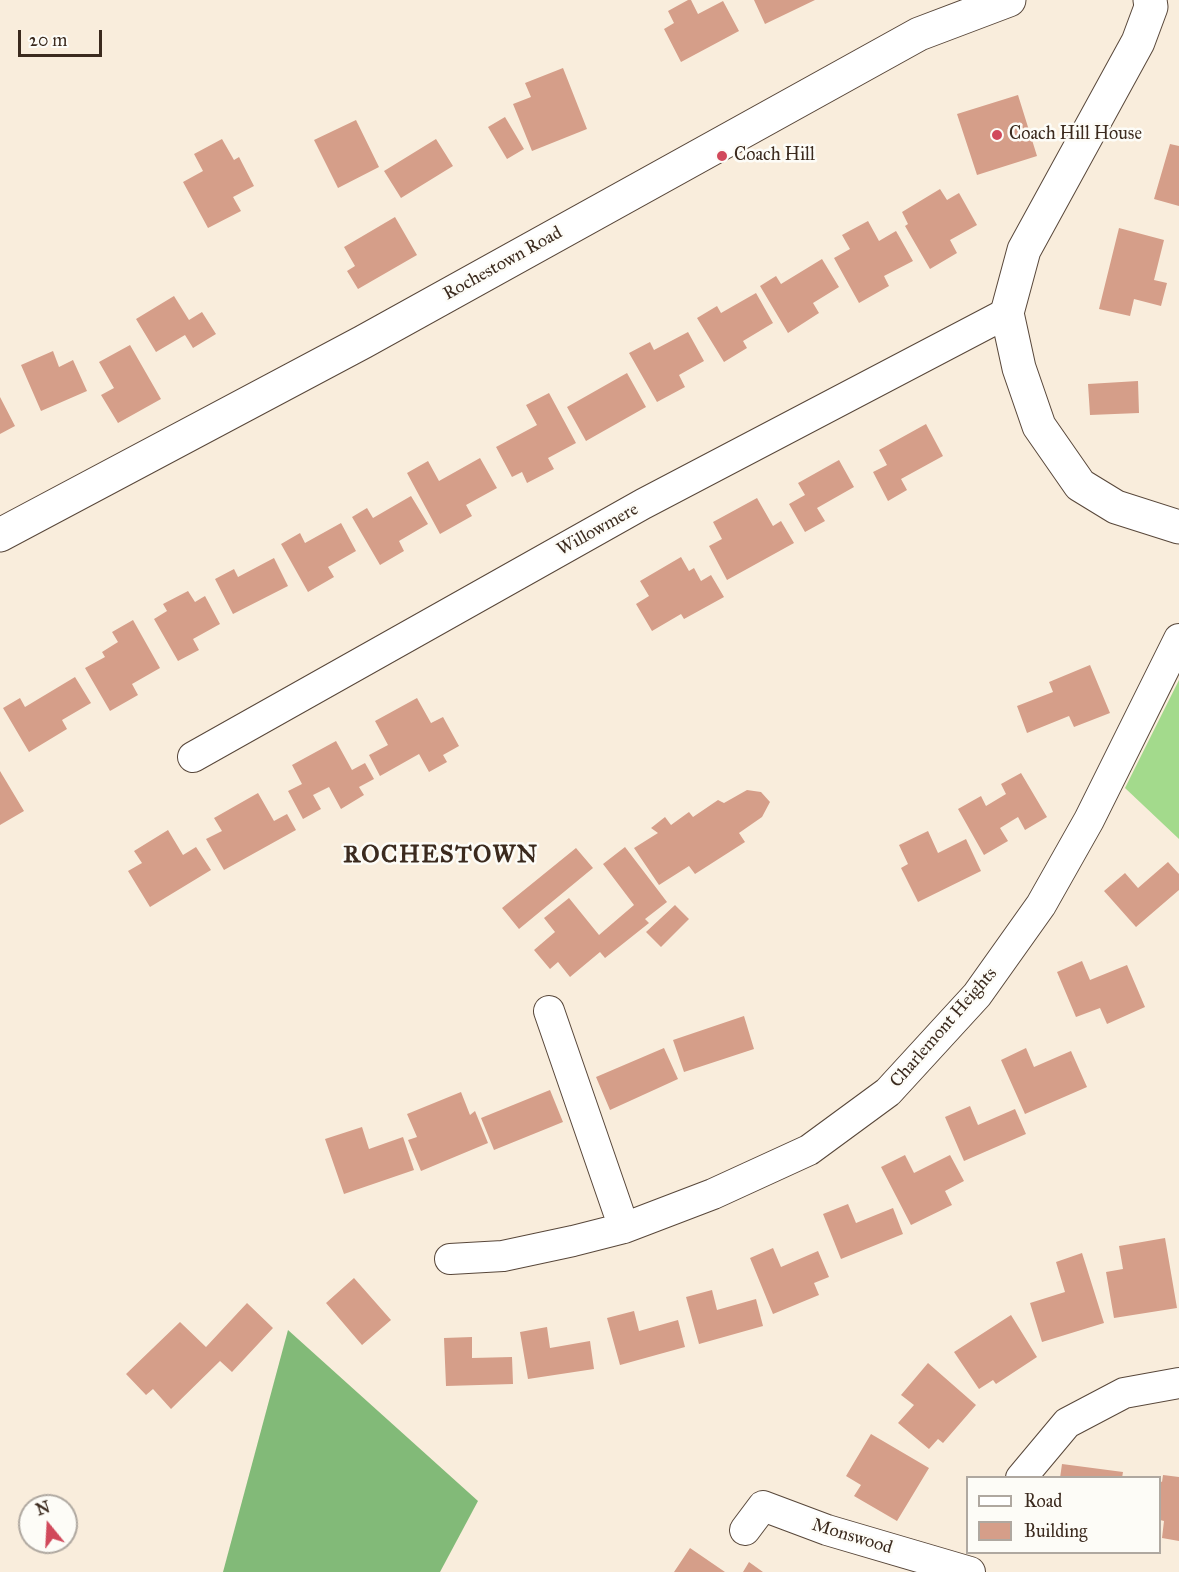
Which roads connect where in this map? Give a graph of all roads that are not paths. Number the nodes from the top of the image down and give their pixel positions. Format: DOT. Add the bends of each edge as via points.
graph roads {
  1 [pos="1009,0"];
  2 [pos="1150,0"];
  3 [pos="1007,313"];
  4 [pos="1179,527"];
  5 [pos="0,536"];
  6 [pos="1179,639"];
  7 [pos="193,757"];
  8 [pos="549,1011"];
  9 [pos="624,1228"];
  10 [pos="450,1259"];
  11 [pos="1179,1383"];
  12 [pos="1023,1476"];
  13 [pos="745,1530"];
  14 [pos="980,1554"];
  15 [pos="970,1572"];
  1 -- 5 [label="main road, Rochestown Road" via="920,34 363,342"];
  2 -- 3 [label="main road" via="1151,8 1138,42 1024,250"];
  3 -- 4 [label="main road" via="1018,368 1039,426 1080,485 1116,507"];
  3 -- 7 [label="street, Willowmere" via="643,504"];
  6 -- 9 [label="street, Charlemont Heights" via="1089,820 1041,905 977,995 888,1092 809,1150 713,1194"];
  8 -- 9 [label="street"];
  9 -- 10 [label="street, Charlemont Heights" via="503,1256"];
  11 -- 12 [label="street" via="1124,1392 1067,1424"];
  13 -- 15 [label="street, Monswood" via="763,1506 826,1530"];
  14 -- 15 [label="street, Monswood"];
}
